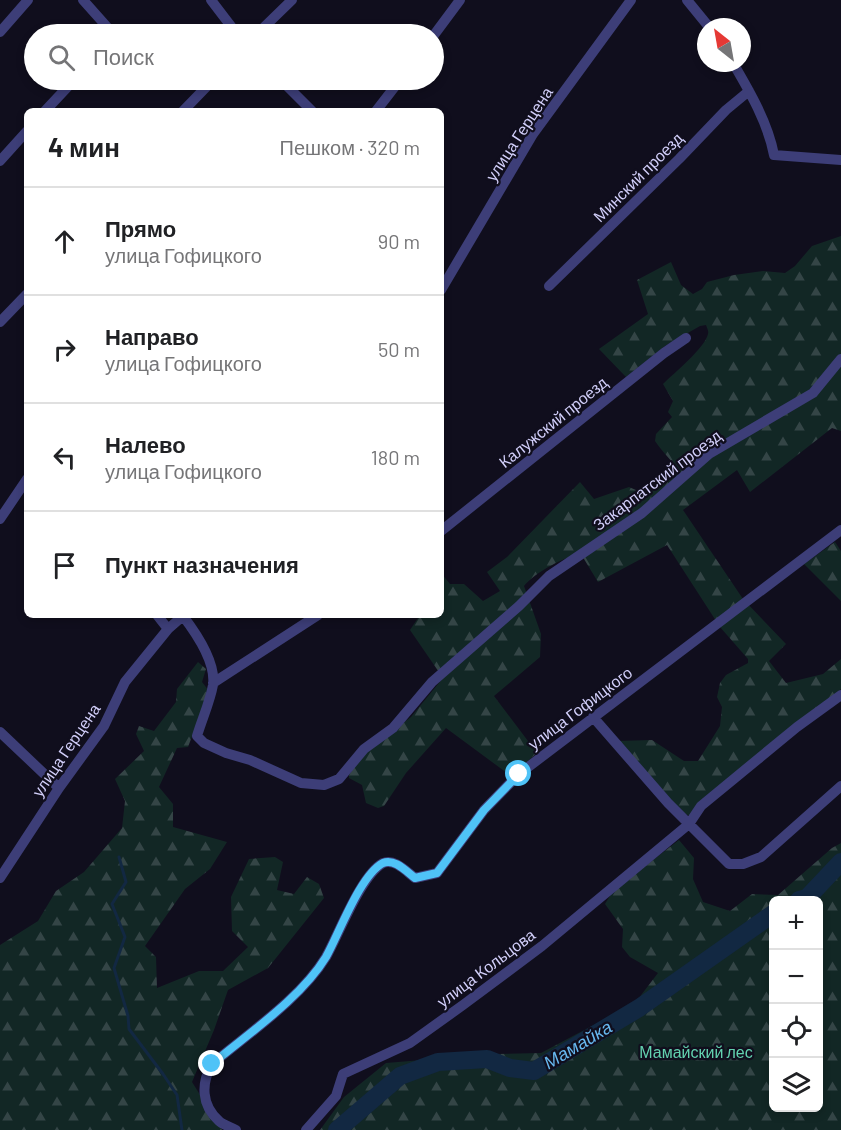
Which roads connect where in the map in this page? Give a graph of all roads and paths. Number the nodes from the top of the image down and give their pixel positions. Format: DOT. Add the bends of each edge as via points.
graph roads {
  1 [pos="28,0"];
  2 [pos="83,0"];
  3 [pos="212,0"];
  4 [pos="292,0"];
  5 [pos="460,0"];
  6 [pos="632,0"];
  7 [pos="687,0"];
  8 [pos="702,18"];
  9 [pos="104,24"];
  10 [pos="230,24"];
  11 [pos="267,24"];
  12 [pos="442,24"];
  13 [pos="0,32"];
  14 [pos="739,72"];
  15 [pos="65,90"];
  16 [pos="203,90"];
  17 [pos="291,90"];
  18 [pos="392,90"];
  19 [pos="749,91"];
  20 [pos="48,108"];
  21 [pos="186,108"];
  22 [pos="309,108"];
  23 [pos="378,108"];
  24 [pos="24,134"];
  25 [pos="841,160"];
  26 [pos="0,161"];
  27 [pos="444,285"];
  28 [pos="549,286"];
  29 [pos="24,297"];
  30 [pos="0,322"];
  31 [pos="686,338"];
  32 [pos="841,358"];
  33 [pos="23,493"];
  34 [pos="0,519"];
  35 [pos="444,529"];
  36 [pos="841,530"];
  37 [pos="159,618"];
  38 [pos="182,618"];
  39 [pos="185,618"];
  40 [pos="313,618"];
  41 [pos="168,629"];
  42 [pos="213,683"];
  43 [pos="841,695"];
  44 [pos="593,717"];
  45 [pos="0,732"];
  46 [pos="841,786"];
  47 [pos="59,788"];
  48 [pos="689,824"];
  49 [pos="0,876"];
  50 [pos="236,1130"];
  51 [pos="306,1130"];
  1 -- 13 [label="street"];
  2 -- 9 [label="street"];
  3 -- 10 [label="street"];
  4 -- 11 [label="street"];
  5 -- 12 [label="street"];
  6 -- 27 [label="street, улица Герцена" via="533,134"];
  7 -- 8 [label="street"];
  14 -- 19 [label="street"];
  15 -- 20 [label="street"];
  16 -- 21 [label="street"];
  17 -- 22 [label="street"];
  18 -- 23 [label="street"];
  19 -- 25 [label="street" via="774,155"];
  19 -- 28 [label="street, Минский проезд"];
  24 -- 26 [label="street"];
  29 -- 30 [label="street"];
  31 -- 35 [label="street, Калужский проезд"];
  32 -- 42 [label="street, Закарпатский проезд" via="813,393 709,454 642,513 549,576 432,682 393,728 364,749 339,779 324,785 301,783 204,743 197,736"];
  33 -- 34 [label="street"];
  36 -- 44 [label="street, улица Гофицкого"];
  37 -- 41 [label="street"];
  38 -- 41 [label="street, улица Герцена"];
  39 -- 42 [label="street" via="208,655"];
  40 -- 42 [label="street"];
  41 -- 47 [label="street, улица Герцена" via="124,682 105,726"];
  43 -- 48 [label="street, улица Кольцова" via="701,806"];
  44 -- 48 [label="street"];
  44 -- 50 [label="street, улица Гофицкого" via="519,774 484,810 437,873 415,878 393,862 385,862 376,869 353,901 325,958 306,983 212,1064 207,1073 204,1096 209,1107 219,1121"];
  45 -- 47 [label="street"];
  46 -- 48 [label="street" via="761,857 743,864 729,864"];
  47 -- 49 [label="street, улица Герцена"];
  48 -- 51 [label="street, улица Кольцова" via="542,946 463,1005 410,1043 343,1074 336,1096"];
}
